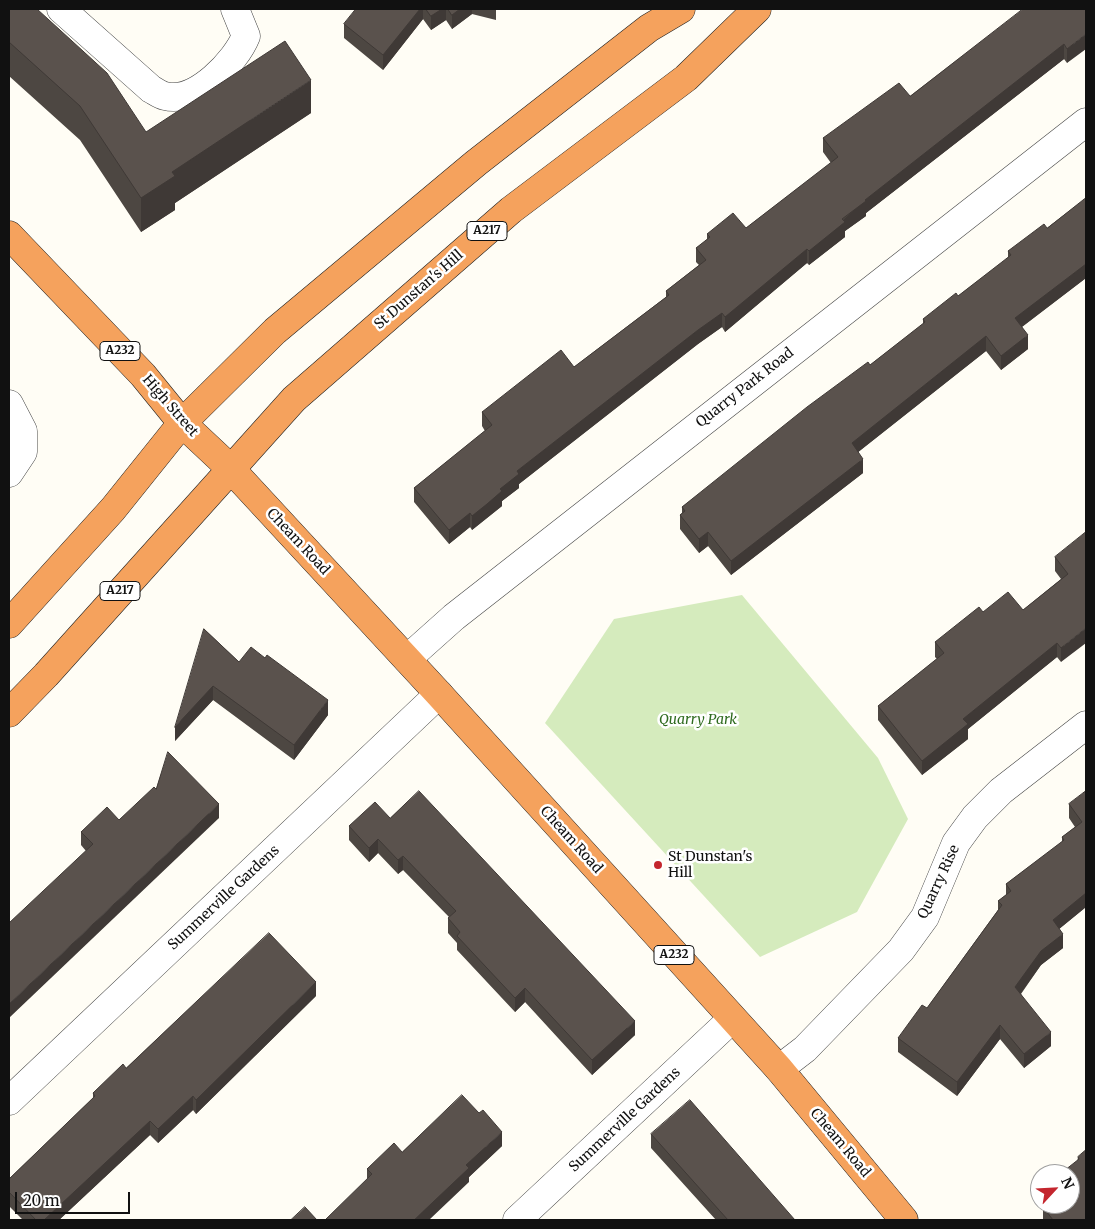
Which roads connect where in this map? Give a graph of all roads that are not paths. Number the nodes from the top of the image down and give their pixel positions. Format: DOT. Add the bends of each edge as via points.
graph roads {
  1 [pos="61,9"];
  2 [pos="235,9"];
  3 [pos="681,9"];
  4 [pos="757,9"];
  5 [pos="1086,122"];
  6 [pos="9,235"];
  7 [pos="9,404"];
  8 [pos="182,423"];
  9 [pos="230,468"];
  10 [pos="9,473"];
  11 [pos="9,624"];
  12 [pos="408,659"];
  13 [pos="439,694"];
  14 [pos="9,713"];
  15 [pos="1086,725"];
  16 [pos="732,1019"];
  17 [pos="779,1069"];
  18 [pos="9,1101"];
  19 [pos="517,1220"];
  20 [pos="904,1220"];
  1 -- 2 [label="street" via="151,89 165,96 178,96 194,92 208,83 240,50 246,36"];
  3 -- 8 [label="highway" via="649,28 469,169 275,331"];
  4 -- 9 [label="highway, St Dunstan's Hill / A217" via="686,78 511,210 331,366 294,399"];
  5 -- 12 [label="street, Quarry Park Road" via="454,617"];
  6 -- 8 [label="highway, High Street / A232" via="143,375"];
  7 -- 10 [label="street" via="22,431 23,452"];
  8 -- 9 [label="highway, High Street / A232"];
  8 -- 11 [label="highway" via="113,509"];
  9 -- 12 [label="highway, Cheam Road / A232"];
  9 -- 14 [label="highway, A217"];
  12 -- 13 [label="highway, Cheam Road / A232"];
  13 -- 16 [label="highway, Cheam Road / A232"];
  13 -- 18 [label="street, Summerville Gardens"];
  15 -- 17 [label="street, Quarry Rise" via="1001,791 975,817 956,843 925,917 901,950 805,1049"];
  16 -- 17 [label="highway, Cheam Road / A232"];
  16 -- 19 [label="street, Summerville Gardens"];
  17 -- 20 [label="highway, Cheam Road / A232"];
}
